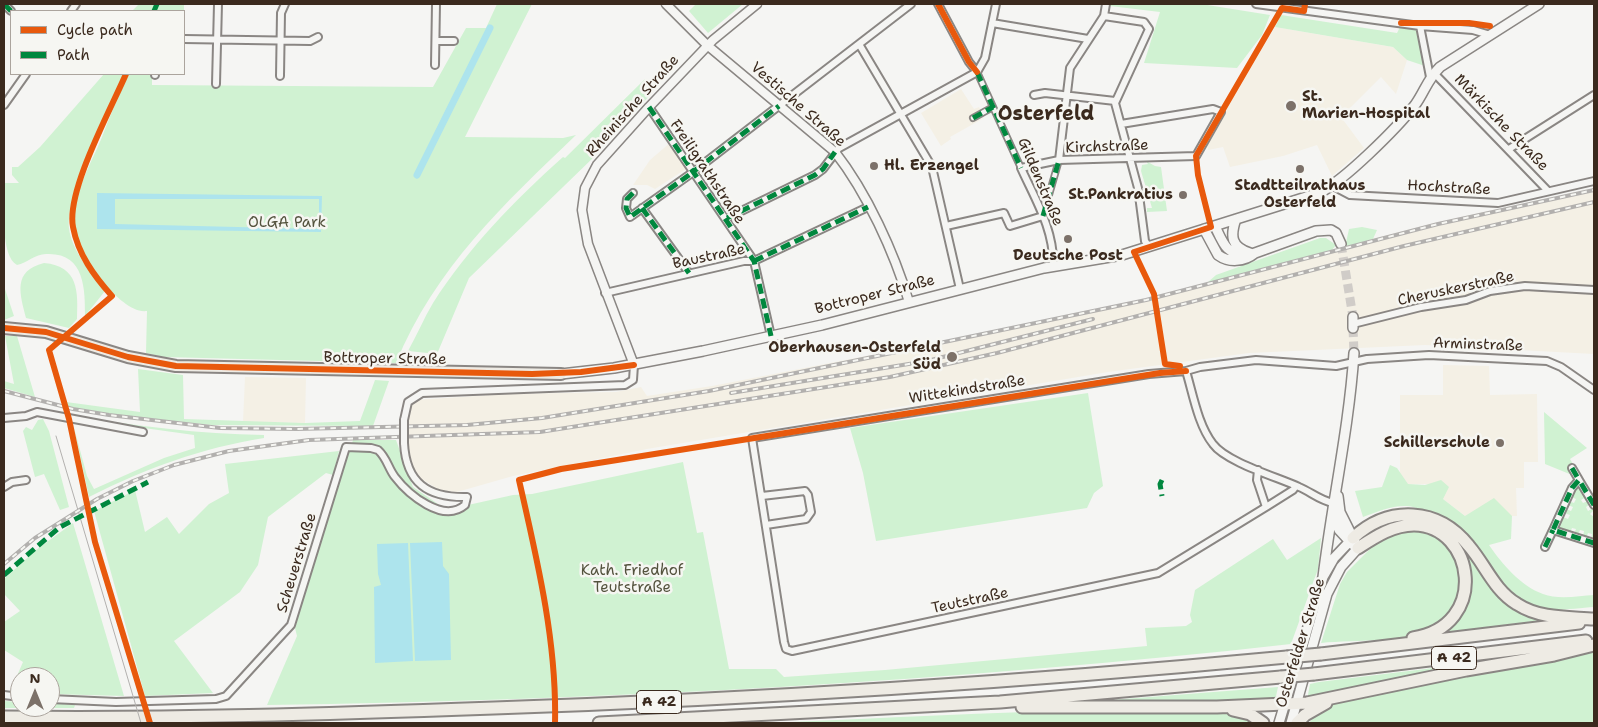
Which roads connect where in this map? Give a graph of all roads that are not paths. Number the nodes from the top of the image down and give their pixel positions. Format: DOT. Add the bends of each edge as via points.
graph roads {
  1 [pos="218,4"];
  2 [pos="285,4"];
  3 [pos="436,4"];
  4 [pos="666,4"];
  5 [pos="757,4"];
  6 [pos="911,4"];
  7 [pos="938,4"];
  8 [pos="996,4"];
  9 [pos="1106,4"];
  10 [pos="1256,4"];
  11 [pos="1538,4"];
  12 [pos="1304,7"];
  13 [pos="1104,16"];
  14 [pos="992,23"];
  15 [pos="1420,26"];
  16 [pos="1490,35"];
  17 [pos="318,37"];
  18 [pos="1088,38"];
  19 [pos="185,39"];
  20 [pos="217,40"];
  21 [pos="280,41"];
  22 [pos="436,41"];
  23 [pos="454,41"];
  24 [pos="859,44"];
  25 [pos="708,45"];
  26 [pos="435,65"];
  27 [pos="977,72"];
  28 [pos="25,75"];
  29 [pos="1432,75"];
  30 [pos="280,76"];
  31 [pos="216,84"];
  32 [pos="1066,95"];
  33 [pos="1594,95"];
  34 [pos="1034,96"];
  35 [pos="1115,101"];
  36 [pos="4,105"];
  37 [pos="649,106"];
  38 [pos="779,106"];
  39 [pos="993,107"];
  40 [pos="902,113"];
  41 [pos="974,118"];
  42 [pos="1121,124"];
  43 [pos="1509,149"];
  44 [pos="835,152"];
  45 [pos="1129,159"];
  46 [pos="1059,160"];
  47 [pos="1020,168"];
  48 [pos="694,170"];
  49 [pos="1594,181"];
  50 [pos="1333,186"];
  51 [pos="1548,191"];
  52 [pos="633,193"];
  53 [pos="868,207"];
  54 [pos="642,208"];
  55 [pos="1043,216"];
  56 [pos="727,218"];
  57 [pos="1236,219"];
  58 [pos="946,226"];
  59 [pos="1215,226"];
  60 [pos="1204,229"];
  61 [pos="1341,244"];
  62 [pos="1149,247"];
  63 [pos="1255,253"];
  64 [pos="754,261"];
  65 [pos="1053,266"];
  66 [pos="689,273"];
  67 [pos="960,289"];
  68 [pos="1594,290"];
  69 [pos="605,293"];
  70 [pos="909,302"];
  71 [pos="1353,323"];
  72 [pos="4,328"];
  73 [pos="771,336"];
  74 [pos="1354,357"];
  75 [pos="634,364"];
  76 [pos="1186,371"];
  77 [pos="561,374"];
  78 [pos="1594,390"];
  79 [pos="4,418"];
  80 [pos="143,432"];
  81 [pos="752,438"];
  82 [pos="1572,468"];
  83 [pos="1258,470"];
  84 [pos="26,480"];
  85 [pos="1579,480"];
  86 [pos="4,486"];
  87 [pos="1296,486"];
  88 [pos="1337,491"];
  89 [pos="762,496"];
  90 [pos="1594,505"];
  91 [pos="1266,507"];
  92 [pos="1333,508"];
  93 [pos="766,525"];
  94 [pos="1553,530"];
  95 [pos="1353,543"];
  96 [pos="1594,543"];
  97 [pos="1545,547"];
  98 [pos="1323,578"];
  99 [pos="1594,620"];
  100 [pos="1594,641"];
  101 [pos="1594,645"];
  102 [pos="1380,648"];
  103 [pos="1341,696"];
  104 [pos="60,699"];
  105 [pos="1000,702"];
  106 [pos="1297,703"];
  107 [pos="1284,704"];
  108 [pos="1217,707"];
  109 [pos="4,716"];
  110 [pos="599,723"];
  111 [pos="1263,723"];
  112 [pos="1279,723"];
  113 [pos="1291,723"];
  114 [pos="1297,723"];
  1 -- 20 [label="street"];
  2 -- 21 [label="street" via="281,13"];
  3 -- 22 [label="street"];
  4 -- 25 [label="street, Vestische Straße"];
  5 -- 25 [label="street, Rheinische Straße"];
  6 -- 24 [label="street"];
  7 -- 27 [label="street, Gildenstraße"];
  8 -- 14 [label="street"];
  9 -- 13 [label="street"];
  10 -- 12 [label="street"];
  11 -- 16 [label="main road, Bottroper Straße"];
  12 -- 15 [label="street"];
  13 -- 18 [label="street"];
  13 -- 35 [label="street" via="1144,22 1149,29"];
  14 -- 18 [label="street"];
  14 -- 27 [label="street" via="986,58"];
  15 -- 16 [label="street" via="1473,30"];
  15 -- 29 [label="street"];
  16 -- 29 [label="main road, Bottroper Straße"];
  17 -- 21 [label="street" via="310,41"];
  18 -- 32 [label="street" via="1071,66"];
  19 -- 20 [label="street"];
  20 -- 21 [label="street"];
  20 -- 31 [label="street"];
  21 -- 30 [label="street"];
  22 -- 23 [label="street"];
  22 -- 26 [label="street"];
  24 -- 38 [label="street"];
  24 -- 40 [label="street"];
  25 -- 37 [label="street, Rheinische Straße"];
  25 -- 38 [label="street, Vestische Straße"];
  27 -- 39 [label="street, Gildenstraße"];
  27 -- 40 [label="street"];
  28 -- 36 [label="street"];
  29 -- 43 [label="street, Märkische Straße"];
  29 -- 50 [label="main road, Bottroper Straße" via="1412,108"];
  32 -- 34 [label="street" via="1045,93"];
  32 -- 35 [label="street"];
  32 -- 46 [label="street"];
  33 -- 43 [label="street"];
  35 -- 42 [label="street"];
  37 -- 48 [label="street, Freiligrathstraße" via="689,168"];
  37 -- 69 [label="street, Rheinische Straße" via="597,165 584,193 585,232"];
  38 -- 44 [label="street, Vestische Straße"];
  38 -- 48 [label="street"];
  39 -- 41 [label="street"];
  39 -- 47 [label="street, Gildenstraße"];
  40 -- 44 [label="street"];
  40 -- 58 [label="street" via="932,168"];
  42 -- 45 [label="street"];
  42 -- 45 [label="street, Kirchstraße" via="1216,109 1221,112 1196,156"];
  43 -- 51 [label="street, Märkische Straße"];
  44 -- 53 [label="street, Vestische Straße"];
  44 -- 56 [label="street" via="815,175"];
  45 -- 46 [label="street, Kirchstraße"];
  45 -- 62 [label="street" via="1141,204 1145,241"];
  46 -- 47 [label="street, Kirchstraße"];
  46 -- 55 [label="street"];
  47 -- 55 [label="street, Gildenstraße"];
  48 -- 54 [label="street"];
  48 -- 56 [label="street, Freiligrathstraße"];
  49 -- 51 [label="street, Hochstraße"];
  50 -- 51 [label="street, Hochstraße" via="1350,195 1490,203"];
  50 -- 57 [label="main road, Bottroper Straße"];
  52 -- 54 [label="street" via="627,199 630,217"];
  53 -- 64 [label="street, Baustraße"];
  53 -- 70 [label="street, Vestische Straße" via="884,237"];
  54 -- 66 [label="street"];
  55 -- 58 [label="street" via="1010,226 1004,213"];
  55 -- 65 [label="street, Gildenstraße" via="1053,250"];
  56 -- 64 [label="street, Freiligrathstraße" via="727,223"];
  57 -- 59 [label="main road, Bottroper Straße"];
  57 -- 63 [label="main road" via="1232,239 1239,248"];
  58 -- 67 [label="street"];
  59 -- 60 [label="main road, Bottroper Straße"];
  59 -- 63 [label="main road" via="1228,251 1241,255"];
  60 -- 62 [label="main road, Bottroper Straße"];
  60 -- 63 [label="main road" via="1222,258 1242,260"];
  61 -- 63 [label="main road" via="1336,233 1322,230"];
  62 -- 65 [label="main road, Bottroper Straße"];
  64 -- 66 [label="street, Baustraße"];
  64 -- 73 [label="street, Freiligrathstraße"];
  65 -- 67 [label="main road, Bottroper Straße"];
  66 -- 69 [label="street, Baustraße"];
  67 -- 70 [label="main road, Bottroper Straße"];
  68 -- 71 [label="street, Cheruskerstraße" via="1525,286"];
  69 -- 75 [label="street, Rheinische Straße"];
  70 -- 73 [label="main road, Bottroper Straße"];
  72 -- 77 [label="main road, Bottroper Straße" via="46,332 135,358 176,366"];
  73 -- 75 [label="main road, Bottroper Straße"];
  74 -- 76 [label="street, Wittekindstraße" via="1336,366 1256,360"];
  74 -- 78 [label="street, Arminstraße" via="1533,360 1561,367"];
  74 -- 88 [label="main road, Osterfelder Straße"];
  75 -- 77 [label="main road, Bottroper Straße"];
  75 -- 104 [label="street, Scheuerstraße, bridge" via="633,380 625,385 422,393 408,402 404,420 409,469 422,485 439,495 466,497 462,508 439,509 421,500 403,487 378,450 346,447 291,624 228,694 216,699 151,702"];
  76 -- 81 [label="street, Wittekindstraße" via="1149,374"];
  76 -- 83 [label="street" via="1212,443 1223,453"];
  79 -- 80 [label="street" via="37,412"];
  81 -- 89 [label="street, Teutstraße"];
  82 -- 85 [label="street"];
  83 -- 87 [label="street"];
  83 -- 91 [label="street" via="1257,480"];
  84 -- 86 [label="street"];
  85 -- 90 [label="street"];
  85 -- 94 [label="street" via="1572,488"];
  87 -- 91 [label="street, Teutstraße"];
  87 -- 92 [label="street"];
  88 -- 92 [label="main road, Osterfelder Straße"];
  88 -- 95 [label="main road, Osterfelder Straße" via="1340,512"];
  89 -- 93 [label="street, Teutstraße"];
  89 -- 93 [label="street" via="802,490 807,492 810,503 810,515 806,519"];
  91 -- 93 [label="street, Teutstraße" via="1155,574 792,651 786,649 784,642"];
  92 -- 95 [label="main road" via="1338,530"];
  92 -- 98 [label="main road, Osterfelder Straße"];
  94 -- 96 [label="street"];
  94 -- 97 [label="street"];
  95 -- 98 [label="main road, Osterfelder Straße" via="1334,558"];
  95 -- 99 [label="highway" via="1362,529 1387,516 1405,513 1428,517 1464,539 1493,583 1517,604 1547,616"];
  95 -- 102 [label="highway" via="1390,530 1420,526 1446,539 1458,553 1464,567 1464,596 1450,621 1431,633 1391,641"];
  95 -- 106 [label="main road, Osterfelder Straße" via="1329,590"];
  98 -- 107 [label="main road, Osterfelder Straße"];
  99 -- 102 [label="highway, A 42"];
  100 -- 105 [label="highway, A 42, bridge" via="1314,674"];
  101 -- 103 [label="highway"];
  102 -- 109 [label="highway, A 42, bridge" via="937,686 573,706 273,716"];
  103 -- 106 [label="highway"];
  103 -- 114 [label="highway" via="1318,707"];
  105 -- 108 [label="highway" via="1019,708"];
  105 -- 110 [label="highway, A 42"];
  106 -- 107 [label="highway"];
  106 -- 113 [label="main road, Osterfelder Straße"];
  107 -- 108 [label="highway"];
  107 -- 112 [label="main road, Osterfelder Straße"];
  108 -- 111 [label="highway" via="1243,712"];
}
